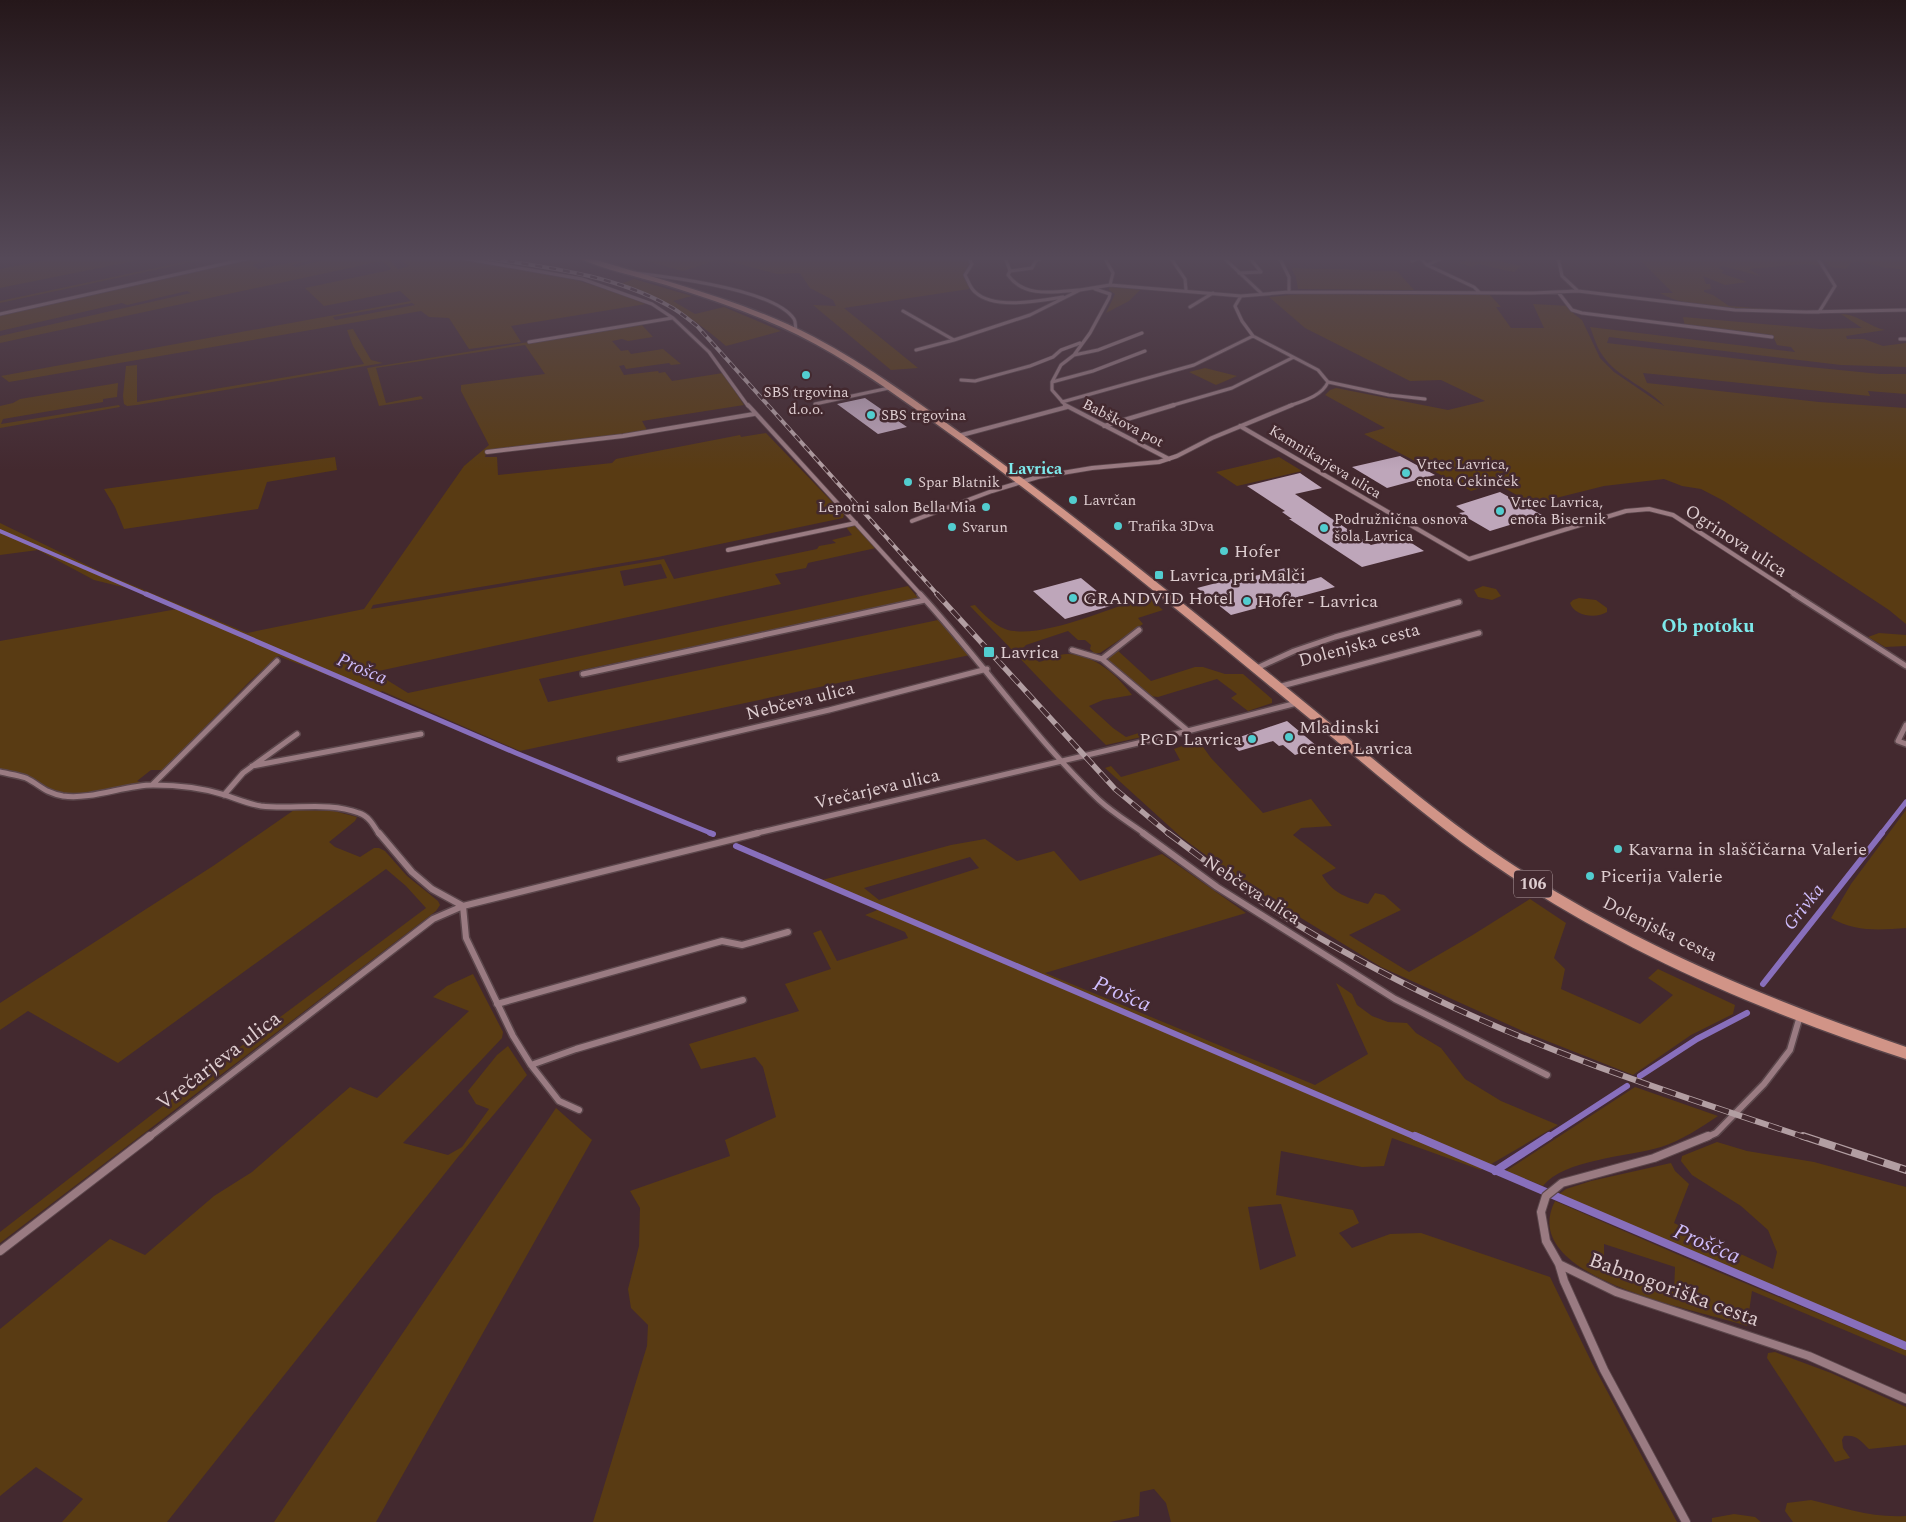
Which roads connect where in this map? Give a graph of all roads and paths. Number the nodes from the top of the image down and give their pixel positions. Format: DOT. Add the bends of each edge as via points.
graph roads {
  1 [pos="612,328"];
  2 [pos="683,328"];
  3 [pos="791,328"];
  4 [pos="933,328"];
  5 [pos="990,328"];
  6 [pos="1093,328"];
  7 [pos="1247,328"];
  8 [pos="1701,328"];
  9 [pos="796,330"];
  10 [pos="1142,333"];
  11 [pos="1253,336"];
  12 [pos="1772,337"];
  13 [pos="1900,339"];
  14 [pos="1906,339"];
  15 [pos="954,340"];
  16 [pos="528,342"];
  17 [pos="1081,343"];
  18 [pos="916,350"];
  19 [pos="1145,351"];
  20 [pos="1074,356"];
  21 [pos="1292,358"];
  22 [pos="961,380"];
  23 [pos="1052,382"];
  24 [pos="1328,382"];
  25 [pos="889,388"];
  26 [pos="1425,399"];
  27 [pos="1062,402"];
  28 [pos="815,404"];
  29 [pos="1067,407"];
  30 [pos="754,414"];
  31 [pos="1104,426"];
  32 [pos="1240,426"];
  33 [pos="958,436"];
  34 [pos="487,452"];
  35 [pos="1169,459"];
  36 [pos="1022,482"];
  37 [pos="912,521"];
  38 [pos="856,523"];
  39 [pos="1451,548"];
  40 [pos="728,550"];
  41 [pos="925,600"];
  42 [pos="1459,602"];
  43 [pos="1139,630"];
  44 [pos="1479,633"];
  45 [pos="1072,650"];
  46 [pos="1102,659"];
  47 [pos="277,661"];
  48 [pos="1906,666"];
  49 [pos="987,669"];
  50 [pos="1256,669"];
  51 [pos="583,674"];
  52 [pos="1278,687"];
  53 [pos="1297,702"];
  54 [pos="1906,725"];
  55 [pos="1188,731"];
  56 [pos="298,734"];
  57 [pos="421,734"];
  58 [pos="1906,744"];
  59 [pos="620,759"];
  60 [pos="1061,761"];
  61 [pos="252,766"];
  62 [pos="0,772"];
  63 [pos="152,785"];
  64 [pos="224,795"];
  65 [pos="463,906"];
  66 [pos="788,932"];
  67 [pos="743,1000"];
  68 [pos="497,1004"];
  69 [pos="1800,1015"];
  70 [pos="1906,1053"];
  71 [pos="531,1065"];
  72 [pos="1547,1075"];
  73 [pos="579,1110"];
  74 [pos="0,1251"];
  75 [pos="1559,1264"];
  76 [pos="1906,1399"];
  77 [pos="1686,1522"];
  1 -- 16 [label="street"];
  2 -- 30 [label="street, Nebčeva ulica" via="710,352"];
  3 -- 9 [label="main road, Dolenjska cesta / 106"];
  4 -- 15 [label="street"];
  5 -- 15 [label="street"];
  6 -- 17 [label="street"];
  7 -- 11 [label="street"];
  8 -- 12 [label="street"];
  9 -- 25 [label="main road, Dolenjska cesta / 106"];
  10 -- 20 [label="street"];
  11 -- 21 [label="street"];
  11 -- 27 [label="street" via="1194,366"];
  13 -- 14 [label="street"];
  15 -- 18 [label="street"];
  17 -- 20 [label="street"];
  17 -- 22 [label="street" via="1030,366 975,381"];
  19 -- 23 [label="street, Babškova pot" via="1093,371"];
  20 -- 23 [label="street" via="1061,365"];
  21 -- 24 [label="street" via="1318,370"];
  21 -- 31 [label="street" via="1232,388"];
  23 -- 27 [label="street, Babškova pot" via="1052,390"];
  24 -- 26 [label="street" via="1398,398"];
  24 -- 32 [label="street, Kamnikarjeva ulica" via="1325,389 1312,396"];
  25 -- 28 [label="street"];
  25 -- 33 [label="main road, Dolenjska cesta / 106"];
  27 -- 29 [label="street, Babškova pot"];
  29 -- 31 [label="street, Babškova pot"];
  29 -- 33 [label="street, Babškova pot"];
  30 -- 34 [label="street" via="632,434"];
  30 -- 38 [label="street, Nebčeva ulica"];
  31 -- 35 [label="street, Babškova pot"];
  32 -- 35 [label="street, Kamnikarjeva ulica"];
  32 -- 39 [label="street, Kamnikarjeva ulica"];
  33 -- 36 [label="main road, Dolenjska cesta / 106"];
  35 -- 36 [label="street, Kamnikarjeva ulica" via="1064,472"];
  36 -- 37 [label="street, Kamnikarjeva ulica"];
  36 -- 50 [label="main road, Dolenjska cesta / 106" via="1162,590"];
  38 -- 40 [label="street"];
  38 -- 41 [label="street, Nebčeva ulica"];
  39 -- 48 [label="street, Ogrinova ulica" via="1469,559 1626,510 1650,509 1682,520"];
  41 -- 49 [label="street, Nebčeva ulica"];
  41 -- 51 [label="street"];
  42 -- 50 [label="street, Dolenjska cesta" via="1372,624 1292,652"];
  43 -- 46 [label="street"];
  44 -- 52 [label="street, Dolenjska cesta"];
  45 -- 46 [label="street"];
  46 -- 55 [label="street"];
  47 -- 63 [label="street"];
  49 -- 59 [label="street, Nebčeva ulica"];
  49 -- 60 [label="street, Nebčeva ulica"];
  50 -- 52 [label="main road, Dolenjska cesta / 106"];
  52 -- 53 [label="main road, Dolenjska cesta / 106"];
  53 -- 55 [label="street, Vrečarjeva ulica"];
  53 -- 69 [label="main road, Dolenjska cesta / 106" via="1423,807 1528,881 1611,929 1677,962"];
  54 -- 58 [label="street" via="1898,742"];
  55 -- 60 [label="street, Vrečarjeva ulica"];
  56 -- 61 [label="street"];
  57 -- 61 [label="street"];
  60 -- 65 [label="street, Vrečarjeva ulica"];
  60 -- 72 [label="street, Nebčeva ulica" via="1100,801 1217,887 1395,999"];
  61 -- 64 [label="street"];
  62 -- 63 [label="street" via="25,778 45,791 65,796"];
  63 -- 64 [label="street"];
  64 -- 65 [label="street" via="262,806 314,806 360,813 369,819 412,872 432,889"];
  65 -- 68 [label="street" via="466,938"];
  65 -- 74 [label="street, Vrečarjeva ulica" via="433,919"];
  66 -- 68 [label="street" via="742,945 722,941"];
  67 -- 71 [label="street"];
  68 -- 71 [label="street"];
  69 -- 70 [label="main road, Dolenjska cesta / 106"];
  69 -- 75 [label="street" via="1790,1050 1764,1084 1716,1133 1654,1158 1562,1183 1546,1196 1541,1212 1546,1241"];
  71 -- 73 [label="street" via="559,1101"];
  75 -- 76 [label="street, Babnogoriška cesta" via="1616,1292 1809,1356"];
  75 -- 77 [label="street, Babnogoriška cesta" via="1604,1370"];
}
